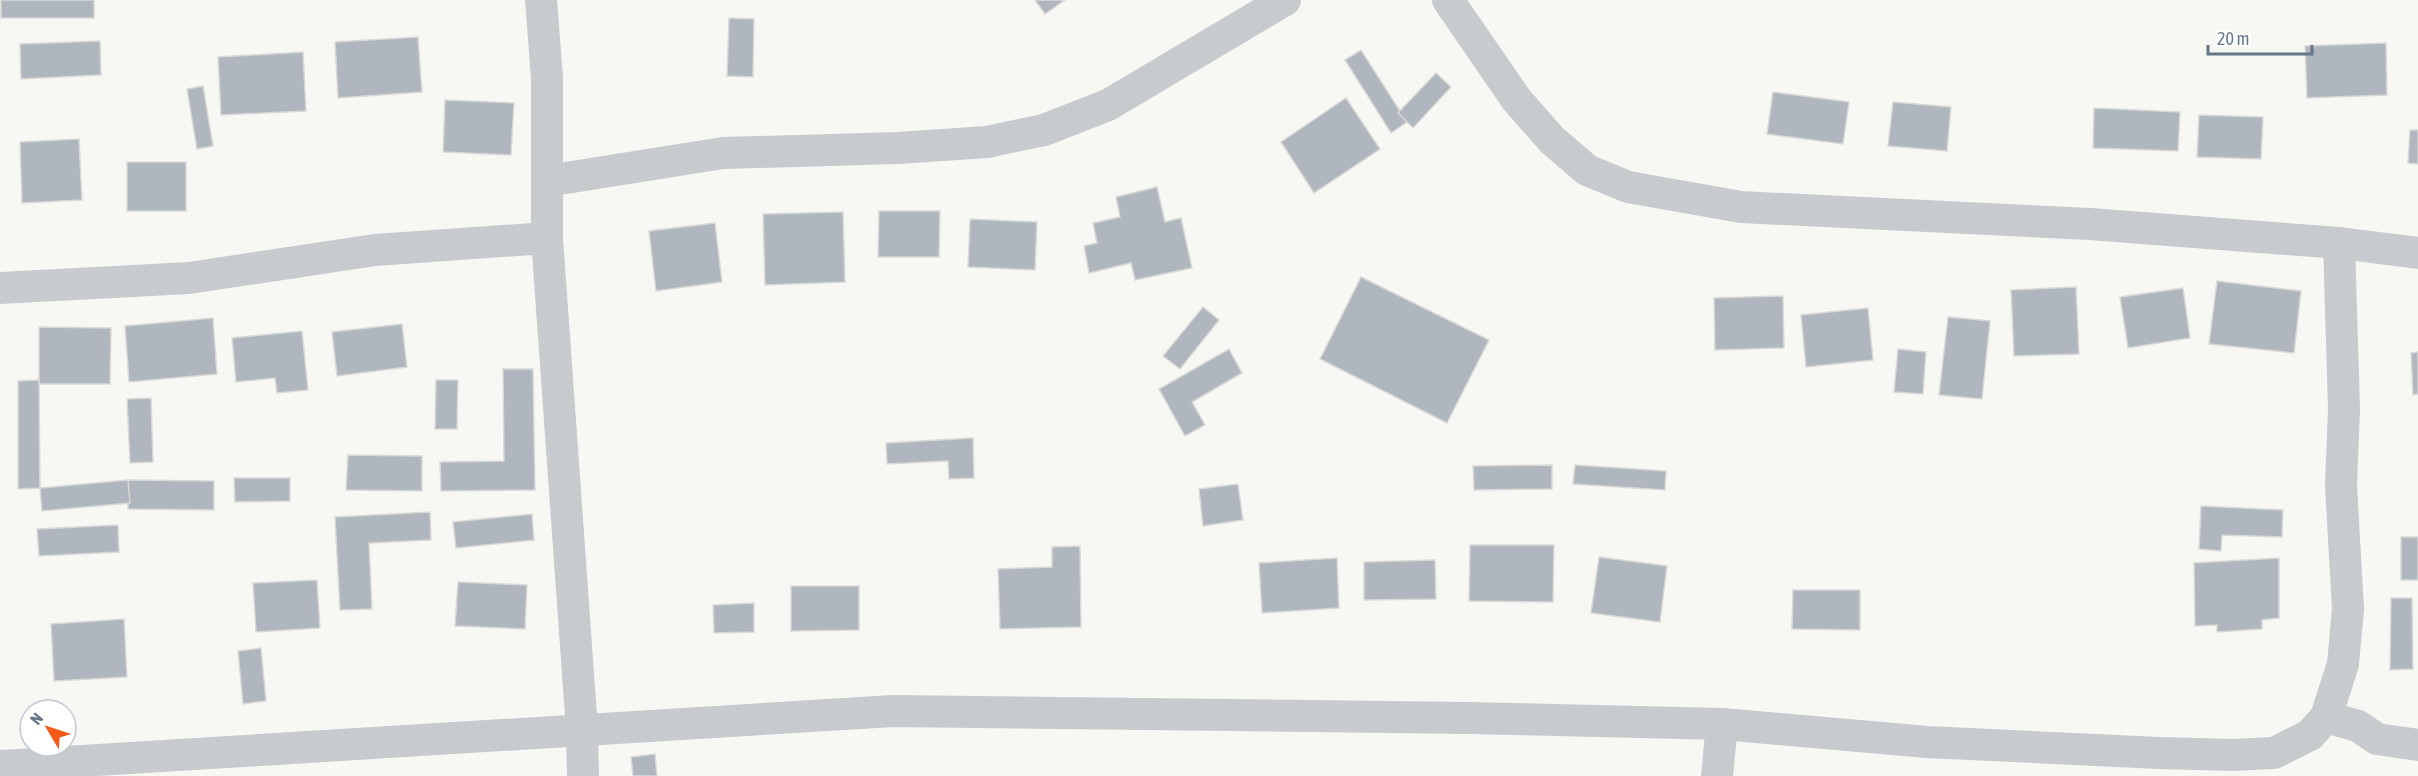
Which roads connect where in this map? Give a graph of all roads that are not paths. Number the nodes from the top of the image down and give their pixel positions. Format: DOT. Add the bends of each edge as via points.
graph roads {
  1 [pos="541,0"];
  2 [pos="1285,0"];
  3 [pos="1448,0"];
  4 [pos="547,181"];
  5 [pos="547,238"];
  6 [pos="2339,243"];
  7 [pos="2418,253"];
  8 [pos="0,288"];
  9 [pos="2326,717"];
  10 [pos="1722,724"];
  11 [pos="582,730"];
  12 [pos="2418,745"];
  13 [pos="2150,765"];
  14 [pos="0,766"];
  15 [pos="583,776"];
  16 [pos="1717,776"];
  1 -- 4 [label="street" via="547,78"];
  2 -- 4 [label="street" via="1108,105 1044,130 987,142 723,153"];
  3 -- 6 [label="street" via="1516,99 1552,140 1587,170 1628,187 1741,207 2090,224"];
  4 -- 5 [label="street"];
  5 -- 8 [label="street" via="375,250 189,278"];
  5 -- 11 [label="street"];
  6 -- 7 [label="street"];
  6 -- 9 [label="street" via="2344,409 2341,486 2349,609 2343,664"];
  9 -- 12 [label="street" via="2358,726 2377,739"];
  9 -- 13 [label="street" via="2310,735 2274,753"];
  10 -- 11 [label="street" via="893,711"];
  10 -- 13 [label="street"];
  10 -- 16 [label="street"];
  11 -- 14 [label="street"];
  11 -- 15 [label="street"];
}
